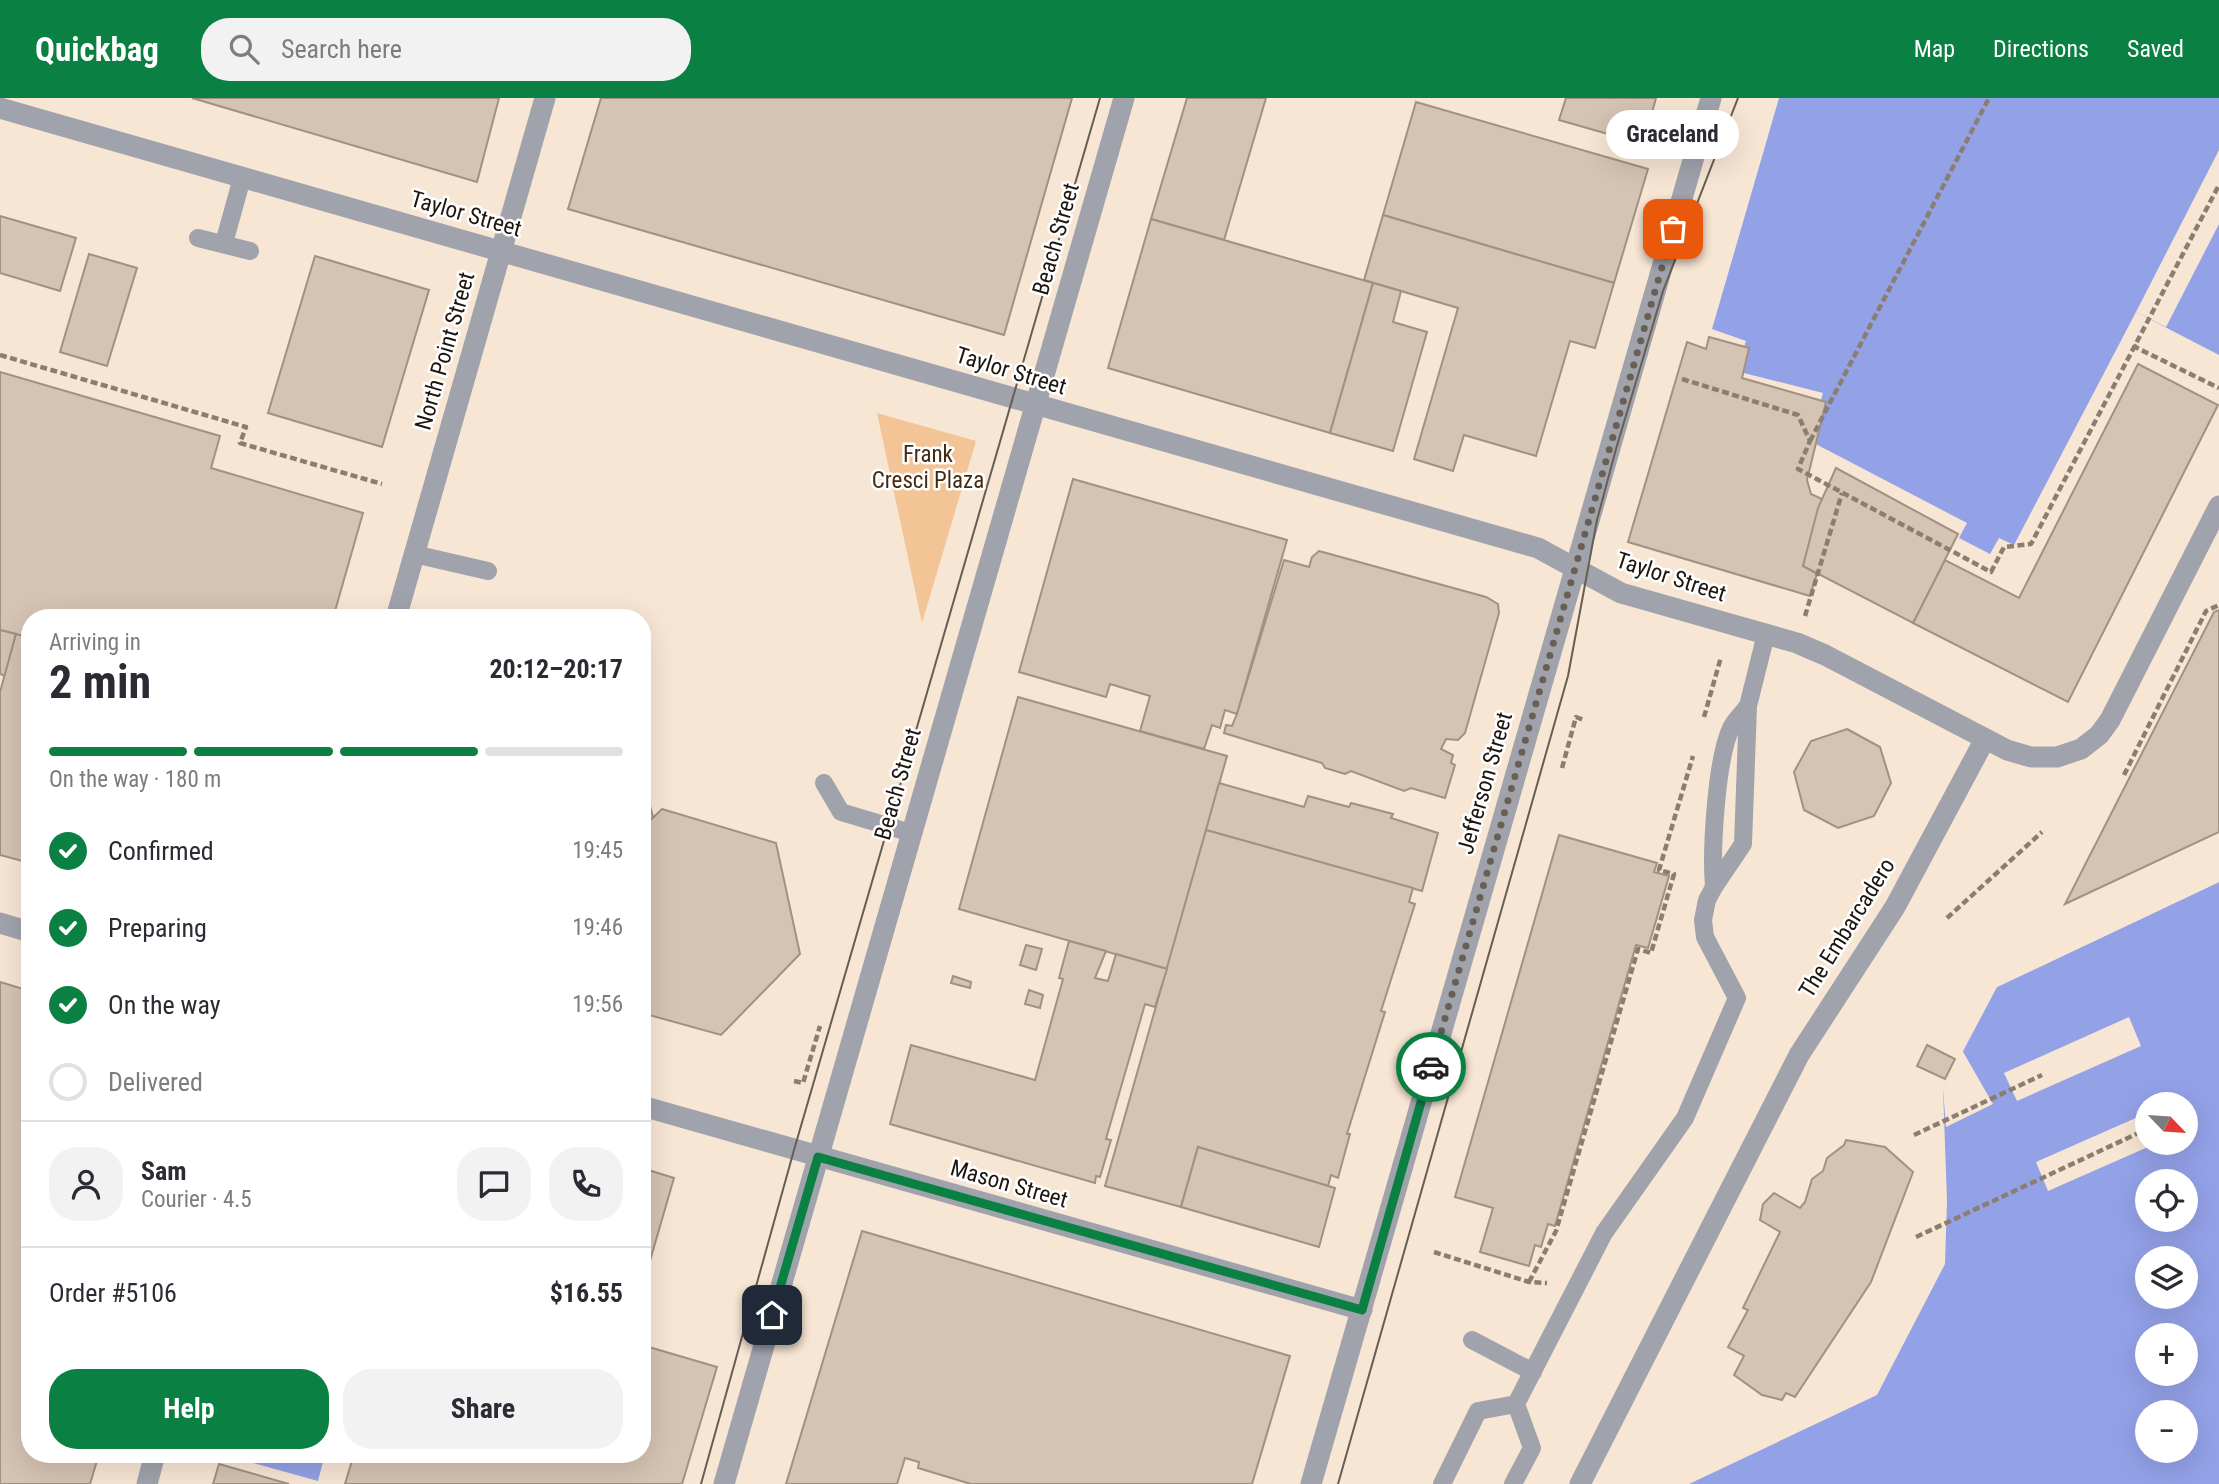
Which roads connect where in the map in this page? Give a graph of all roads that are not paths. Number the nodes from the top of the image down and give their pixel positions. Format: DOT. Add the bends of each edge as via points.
graph roads {
  1 [pos="545,98"];
  2 [pos="1124,98"];
  3 [pos="1711,98"];
  4 [pos="0,108"];
  5 [pos="242,178"];
  6 [pos="198,238"];
  7 [pos="224,243"];
  8 [pos="250,251"];
  9 [pos="501,252"];
  10 [pos="1035,404"];
  11 [pos="2219,506"];
  12 [pos="414,554"];
  13 [pos="1574,569"];
  14 [pos="488,571"];
  15 [pos="399,609"];
  16 [pos="1766,634"];
  17 [pos="1748,706"];
  18 [pos="1985,739"];
  19 [pos="824,783"];
  20 [pos="911,833"];
  21 [pos="1714,887"];
  22 [pos="0,923"];
  23 [pos="21,929"];
  24 [pos="651,1109"];
  25 [pos="818,1157"];
  26 [pos="1362,1310"];
  27 [pos="1472,1340"];
  28 [pos="1533,1371"];
  29 [pos="1516,1404"];
  30 [pos="153,1463"];
  31 [pos="147,1484"];
  32 [pos="724,1484"];
  33 [pos="1311,1484"];
  34 [pos="1442,1484"];
  35 [pos="1513,1484"];
  36 [pos="1580,1484"];
  1 -- 9 [label="street, North Point Street"];
  2 -- 10 [label="street, Beach Street"];
  3 -- 13 [label="street, Jefferson Street"];
  4 -- 5 [label="street, Taylor Street"];
  5 -- 7 [label="lane"];
  5 -- 9 [label="street, Taylor Street"];
  6 -- 7 [label="lane"];
  7 -- 8 [label="lane"];
  9 -- 10 [label="street, Taylor Street"];
  9 -- 12 [label="street, North Point Street"];
  10 -- 13 [label="street, Taylor Street" via="1538,548"];
  10 -- 20 [label="street, Beach Street"];
  11 -- 18 [label="street" via="2099,735 2081,749 2057,757 2031,757"];
  12 -- 14 [label="lane"];
  12 -- 15 [label="street, North Point Street"];
  13 -- 16 [label="street, Taylor Street" via="1621,593"];
  13 -- 26 [label="street, Jefferson Street"];
  16 -- 17 [label="lane"];
  16 -- 18 [label="street, Taylor Street" via="1825,654"];
  17 -- 21 [label="lane" via="1726,742 1713,844"];
  17 -- 21 [label="lane" via="1744,844"];
  18 -- 36 [label="street, The Embarcadero" via="1895,907 1799,1055"];
  19 -- 20 [label="lane" via="841,812"];
  20 -- 25 [label="street, Beach Street"];
  21 -- 28 [label="lane" via="1703,920 1705,937 1737,998 1685,1118 1604,1233"];
  22 -- 23 [label="street"];
  24 -- 25 [label="street, Mason Street"];
  25 -- 26 [label="street, Mason Street"];
  25 -- 32 [label="street, Beach Street"];
  26 -- 33 [label="street, Jefferson Street"];
  27 -- 28 [label="lane"];
  28 -- 29 [label="lane"];
  29 -- 34 [label="lane" via="1478,1411"];
  29 -- 35 [label="lane" via="1532,1448"];
  30 -- 31 [label="street"];
}
